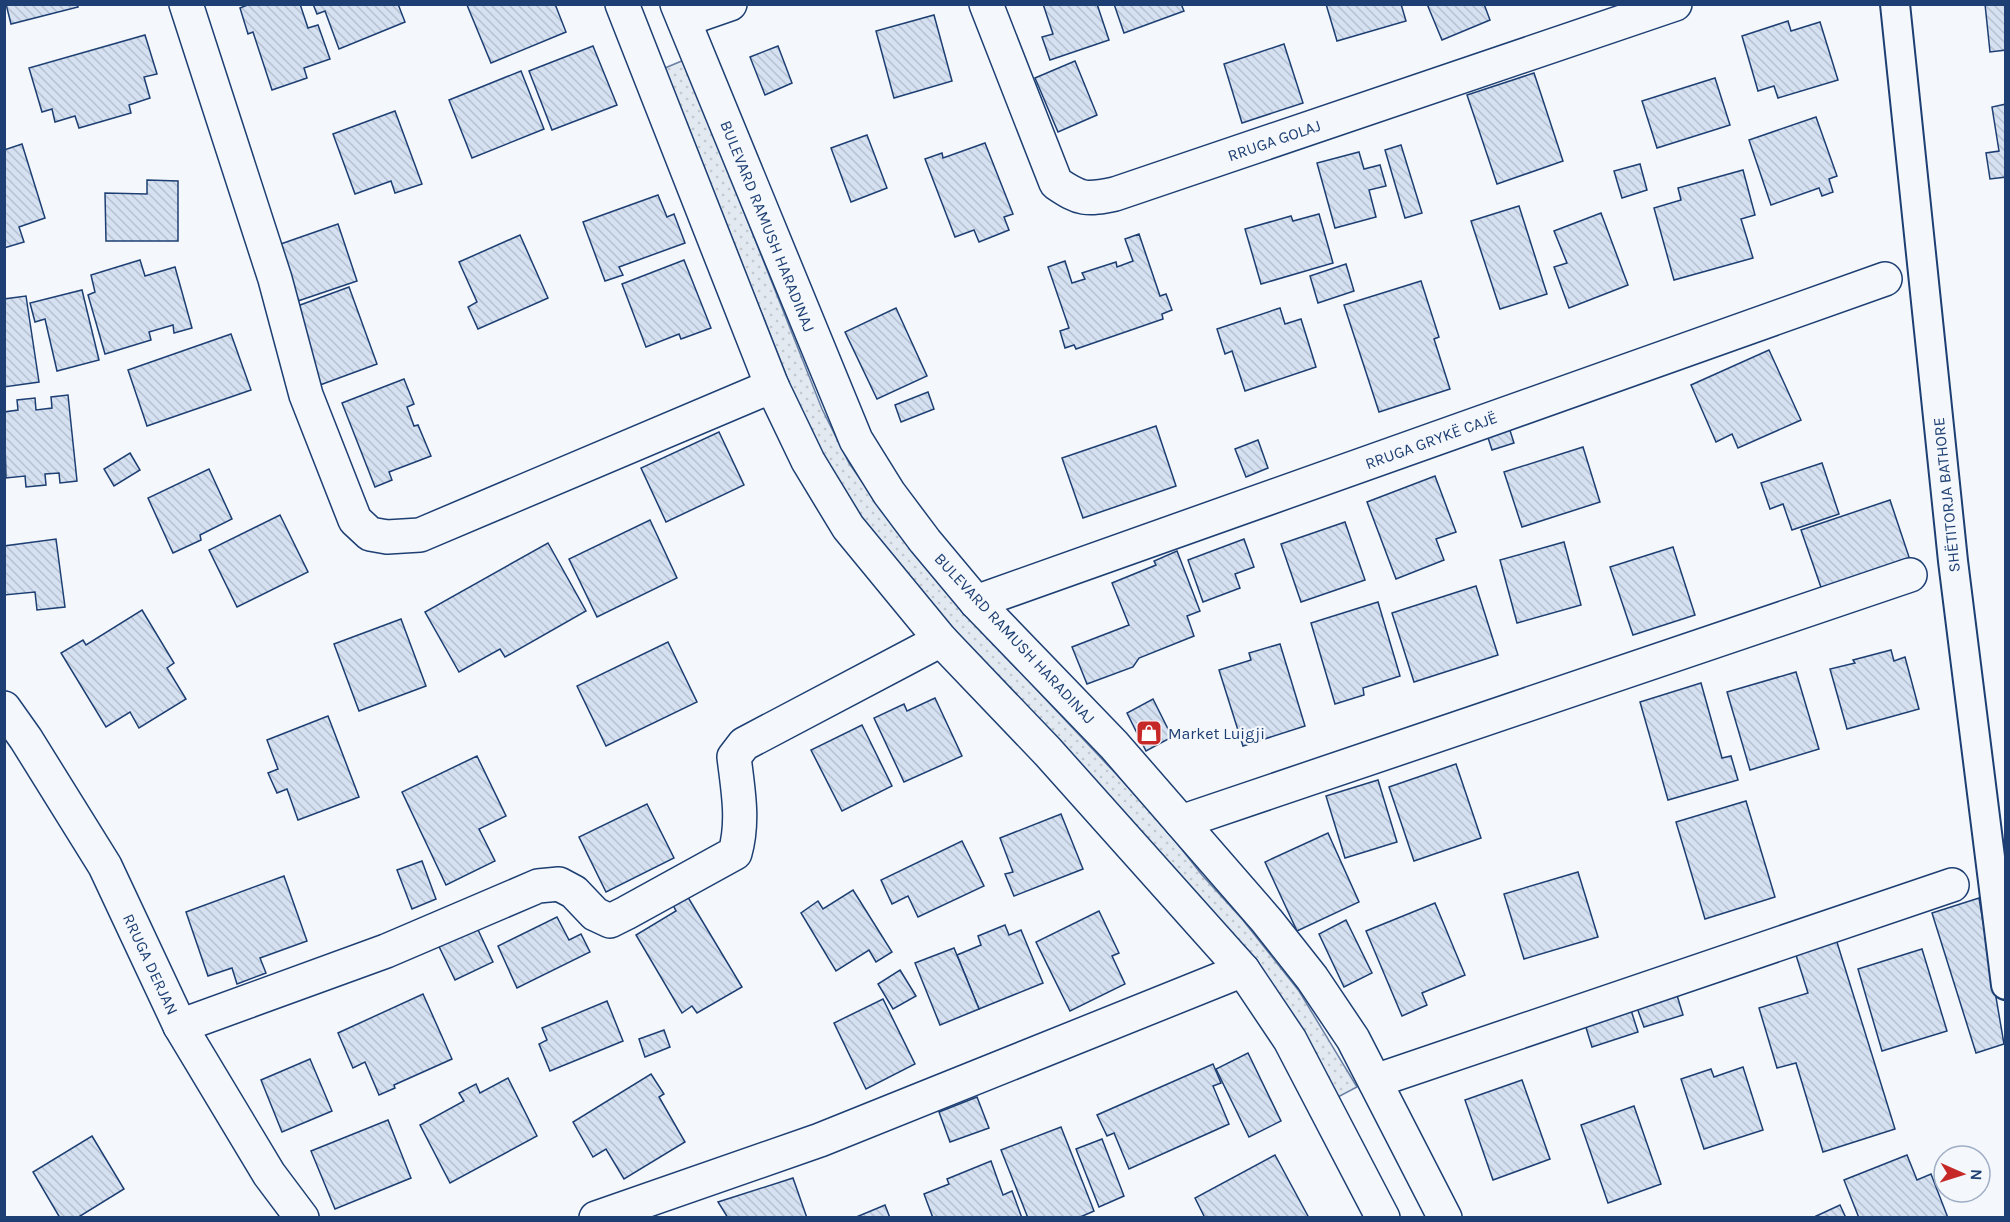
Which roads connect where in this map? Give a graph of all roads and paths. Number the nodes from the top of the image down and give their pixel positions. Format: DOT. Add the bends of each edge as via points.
graph roads {
  1 [pos="186,4"];
  2 [pos="622,4"];
  3 [pos="730,4"];
  4 [pos="986,4"];
  5 [pos="1675,4"];
  6 [pos="1895,4"];
  7 [pos="680,12"];
  8 [pos="636,38"];
  9 [pos="1885,279"];
  10 [pos="772,386"];
  11 [pos="1910,575"];
  12 [pos="976,602"];
  13 [pos="940,640"];
  14 [pos="4,708"];
  15 [pos="1180,822"];
  16 [pos="1952,885"];
  17 [pos="1243,970"];
  18 [pos="2006,985"];
  19 [pos="180,1026"];
  20 [pos="1375,1081"];
  21 [pos="302,1218"];
  22 [pos="596,1218"];
  23 [pos="1383,1218"];
  24 [pos="1445,1218"];
  1 -- 10 [label="street" via="275,279 306,395 355,520 370,534 420,535"];
  2 -- 8 [label="street"];
  3 -- 7 [label="street"];
  4 -- 5 [label="street, RRUGA GOLAJ" via="1056,183 1073,195 1090,199 1115,194"];
  6 -- 18 [label="street, SHËTITORJA BATHORE" via="1953,561"];
  7 -- 8 [label="street"];
  7 -- 12 [label="street, BULEVARD RAMUSH HARADINAJ" via="856,440 889,493"];
  8 -- 10 [label="street"];
  9 -- 12 [label="street, RRUGA GRYKË CAJË"];
  10 -- 13 [label="street" via="808,461 848,527"];
  11 -- 15 [label="street"];
  12 -- 15 [label="street, BULEVARD RAMUSH HARADINAJ" via="1114,745"];
  13 -- 17 [label="street" via="1048,753"];
  13 -- 19 [label="street" via="744,744 734,757 741,815 735,853 626,913 610,921 595,914 574,892 559,884 538,886 386,951"];
  14 -- 19 [label="street, RRUGA DERJAN" via="105,866"];
  15 -- 20 [label="street, BULEVARD RAMUSH HARADINAJ" via="1312,978 1353,1039"];
  16 -- 20 [label="street"];
  17 -- 22 [label="street" via="820,1140"];
  17 -- 23 [label="street" via="1290,1040"];
  19 -- 21 [label="street, RRUGA DERJAN" via="269,1174"];
  20 -- 24 [label="street, BULEVARD RAMUSH HARADINAJ"];
}
